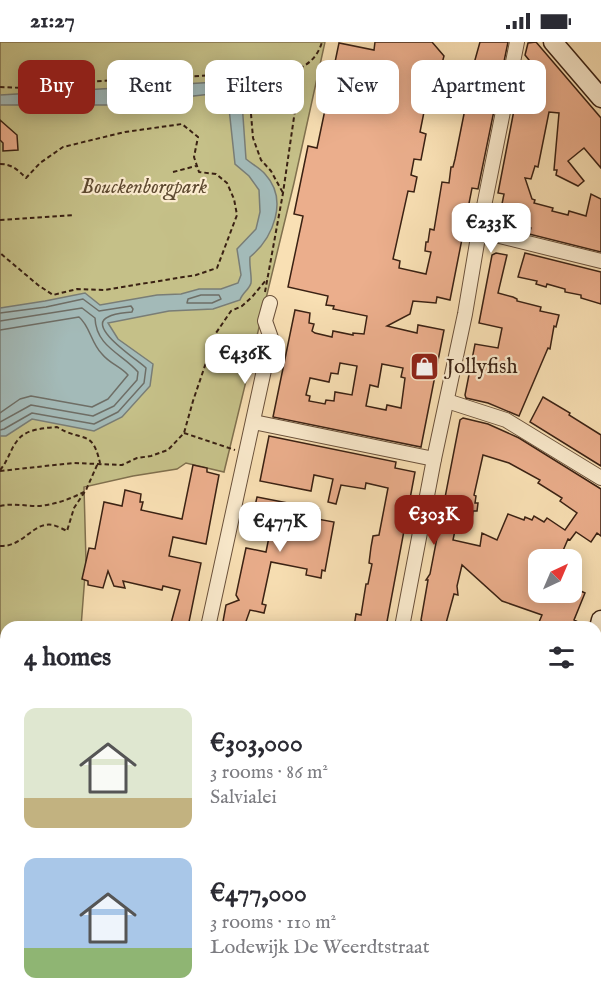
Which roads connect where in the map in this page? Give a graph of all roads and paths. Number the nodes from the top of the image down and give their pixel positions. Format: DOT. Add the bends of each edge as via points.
graph roads {
  1 [pos="322,42"];
  2 [pos="517,42"];
  3 [pos="553,42"];
  4 [pos="304,67"];
  5 [pos="205,76"];
  6 [pos="0,87"];
  7 [pos="601,98"];
  8 [pos="251,114"];
  9 [pos="294,114"];
  10 [pos="0,164"];
  11 [pos="197,166"];
  12 [pos="173,172"];
  13 [pos="283,193"];
  14 [pos="74,215"];
  15 [pos="0,220"];
  16 [pos="479,231"];
  17 [pos="0,253"];
  18 [pos="601,261"];
  19 [pos="267,279"];
  20 [pos="267,298"];
  21 [pos="447,401"];
  22 [pos="254,422"];
  23 [pos="184,433"];
  24 [pos="247,454"];
  25 [pos="434,459"];
  26 [pos="99,464"];
  27 [pos="0,470"];
  28 [pos="601,478"];
  29 [pos="86,490"];
  30 [pos="0,506"];
  31 [pos="0,546"];
  32 [pos="209,621"];
  33 [pos="403,621"];
  1 -- 4 [label="path" via="314,59"];
  2 -- 16 [label="street"];
  3 -- 7 [label="street"];
  5 -- 6 [label="path"];
  8 -- 13 [label="path" via="253,138 261,160"];
  9 -- 13 [label="path"];
  10 -- 11 [label="path" via="16,168 26,178 63,147 182,124 198,137 194,157"];
  11 -- 12 [label="path"];
  11 -- 17 [label="path" via="199,172 216,174 227,183 234,199 237,215 217,268 196,275 53,295"];
  13 -- 19 [label="path"];
  14 -- 15 [label="path"];
  16 -- 18 [label="street"];
  16 -- 21 [label="street"];
  19 -- 20 [label="path"];
  19 -- 23 [label="path" via="242,306 231,310 216,333"];
  20 -- 22 [label="street" via="266,321 271,338"];
  21 -- 25 [label="street"];
  21 -- 28 [label="street" via="506,420"];
  22 -- 24 [label="street"];
  22 -- 25 [label="street"];
  23 -- 24 [label="path"];
  23 -- 26 [label="path" via="168,450 122,465"];
  24 -- 32 [label="street"];
  25 -- 33 [label="street"];
  26 -- 27 [label="path"];
  26 -- 27 [label="path" via="96,446 89,438 68,434 57,427 30,432 18,439"];
  26 -- 29 [label="path"];
  29 -- 30 [label="path" via="40,506"];
  29 -- 31 [label="path" via="74,508 67,531 54,525 44,526 9,546"];
}
